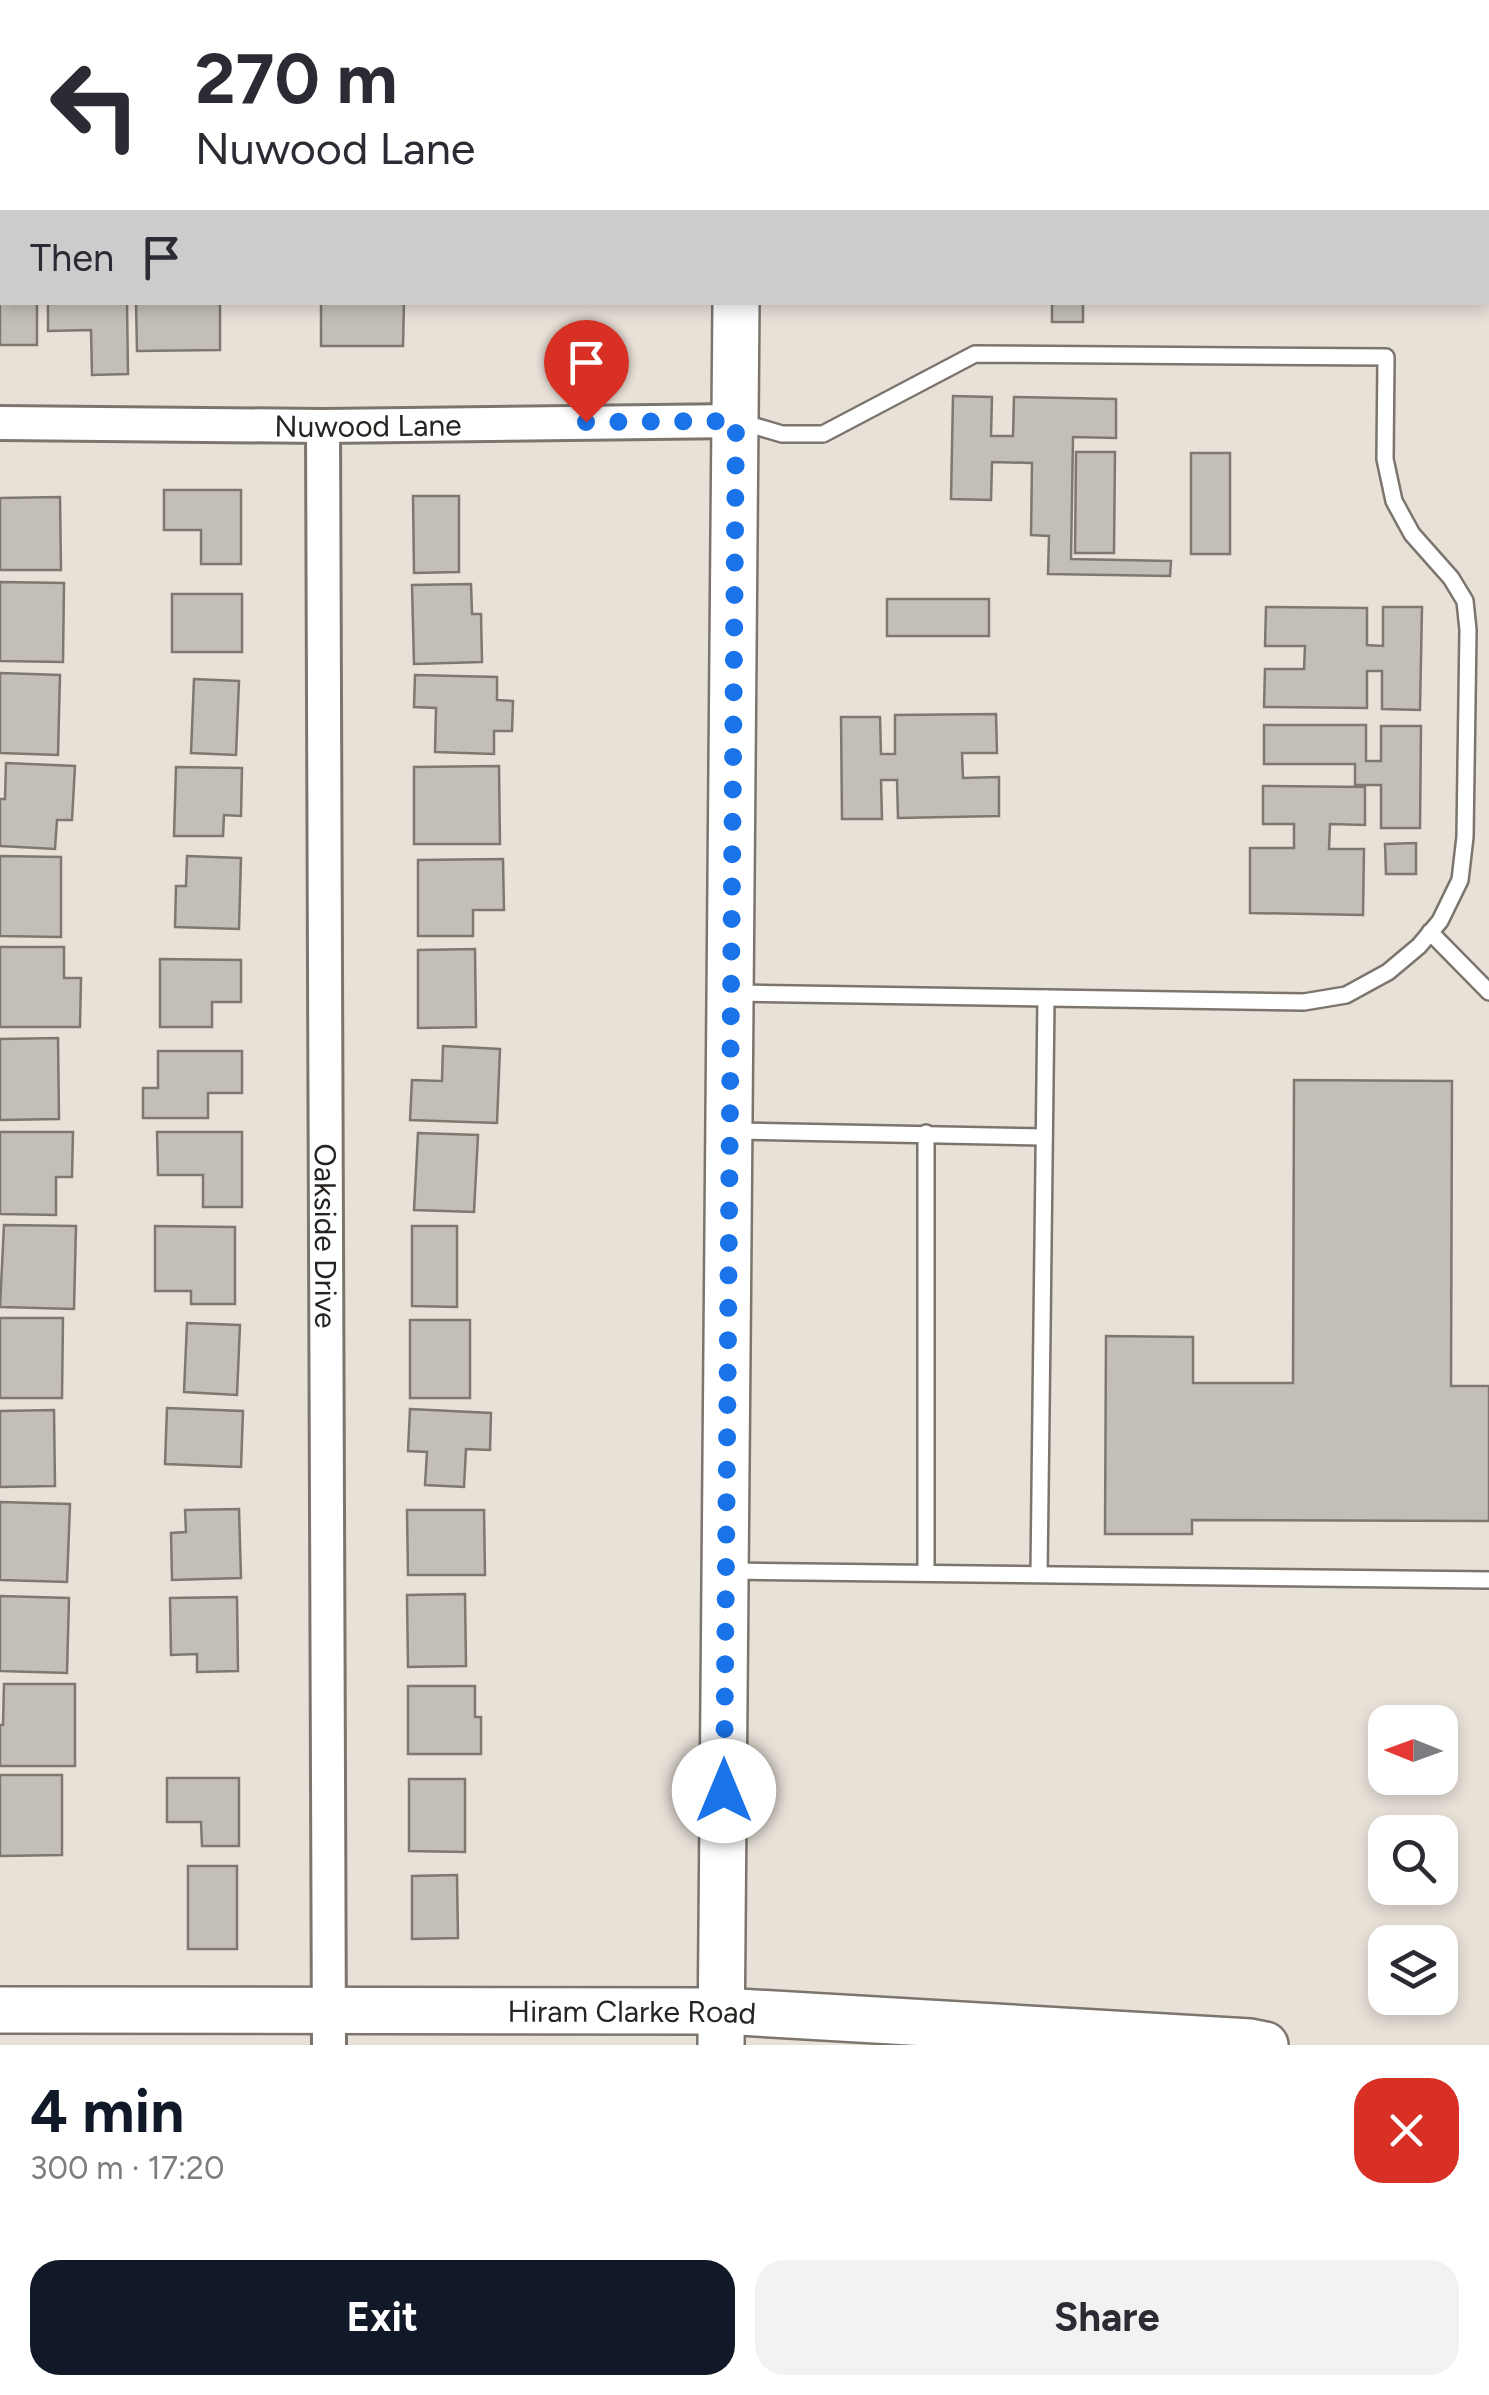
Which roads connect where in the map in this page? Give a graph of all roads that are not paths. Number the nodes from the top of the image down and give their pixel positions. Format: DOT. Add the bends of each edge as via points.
graph roads {
  1 [pos="736,305"];
  2 [pos="736,421"];
  3 [pos="0,423"];
  4 [pos="322,426"];
  5 [pos="1430,932"];
  6 [pos="1489,992"];
  7 [pos="730,993"];
  8 [pos="1046,998"];
  9 [pos="730,1131"];
  10 [pos="926,1133"];
  11 [pos="1044,1137"];
  12 [pos="726,1571"];
  13 [pos="926,1573"];
  14 [pos="1039,1574"];
  15 [pos="1489,1580"];
  16 [pos="0,2010"];
  17 [pos="329,2028"];
  18 [pos="721,2028"];
  19 [pos="1265,2045"];
  1 -- 2 [label="street"];
  2 -- 4 [label="street, Nuwood Lane"];
  2 -- 5 [label="lane" via="782,434 823,434 975,354 1386,357 1385,458 1394,501 1465,600 1468,630 1460,880"];
  2 -- 7 [label="street"];
  3 -- 4 [label="street, Nuwood Lane"];
  4 -- 17 [label="street, Oakside Drive"];
  5 -- 6 [label="lane"];
  5 -- 8 [label="lane" via="1388,972 1318,1000"];
  7 -- 8 [label="lane"];
  7 -- 9 [label="street"];
  8 -- 11 [label="lane"];
  9 -- 10 [label="lane"];
  9 -- 12 [label="street"];
  10 -- 11 [label="lane"];
  10 -- 13 [label="lane"];
  11 -- 14 [label="lane"];
  12 -- 13 [label="lane"];
  12 -- 18 [label="street"];
  13 -- 14 [label="lane"];
  14 -- 15 [label="lane"];
  16 -- 17 [label="street, Hiram Clarke Road"];
  17 -- 18 [label="street, Hiram Clarke Road"];
  18 -- 19 [label="street, Hiram Clarke Road"];
}
